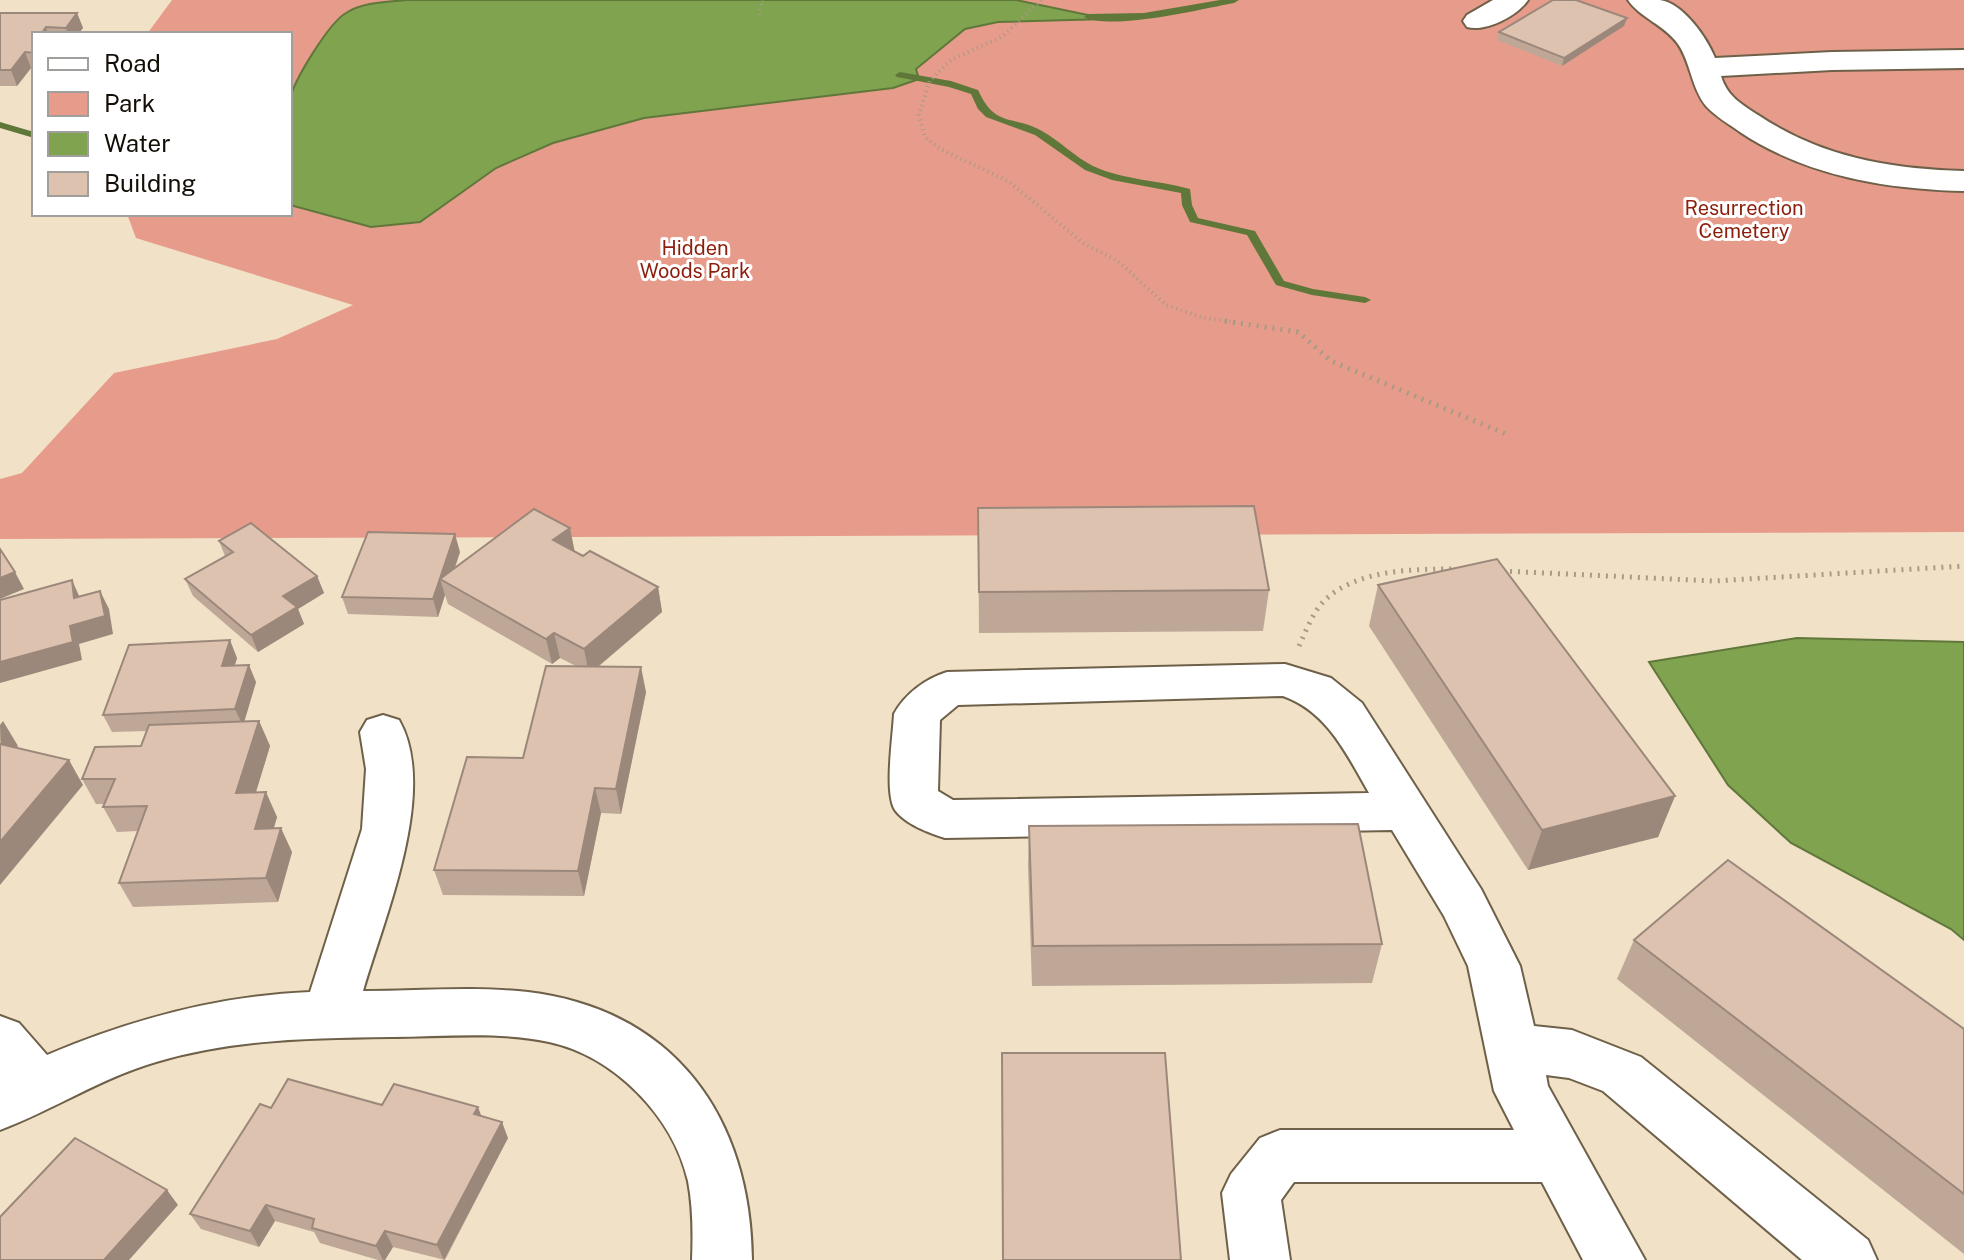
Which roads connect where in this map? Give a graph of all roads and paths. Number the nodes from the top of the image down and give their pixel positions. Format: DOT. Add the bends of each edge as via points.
graph roads {
  1 [pos="762,0"];
  2 [pos="1041,0"];
  3 [pos="1514,0"];
  4 [pos="1688,0"];
  5 [pos="1647,3"];
  6 [pos="759,15"];
  7 [pos="1477,21"];
  8 [pos="1964,59"];
  9 [pos="1704,68"];
  10 [pos="1964,181"];
  11 [pos="1506,434"];
  12 [pos="1964,566"];
  13 [pos="1458,569"];
  14 [pos="1496,570"];
  15 [pos="1285,680"];
  16 [pos="383,732"];
  17 [pos="1406,811"];
  18 [pos="329,1015"];
  19 [pos="0,1040"];
  20 [pos="1513,1048"];
  21 [pos="19,1095"];
  22 [pos="1557,1156"];
  23 [pos="722,1260"];
  24 [pos="1260,1260"];
  25 [pos="1615,1260"];
  26 [pos="1847,1260"];
  1 -- 6 [label="path"];
  2 -- 11 [label="path" via="1003,36 939,70 923,94 919,115 925,137 1008,181 1083,243 1118,261 1166,305 1201,317 1298,332 1331,361"];
  3 -- 7 [label="street"];
  4 -- 5 [label="street"];
  5 -- 9 [label="street" via="1678,26"];
  8 -- 9 [label="street"];
  9 -- 10 [label="street" via="1721,104 1793,149 1882,176"];
  12 -- 14 [label="path" via="1714,581"];
  13 -- 15 [label="path" via="1419,569 1366,580 1332,594 1312,617"];
  15 -- 17 [label="street" via="1315,690 1346,715"];
  15 -- 17 [label="street" via="947,689 917,714 914,800 945,819"];
  16 -- 18 [label="street" via="390,769 386,829"];
  17 -- 20 [label="street" via="1494,966"];
  18 -- 21 [label="street" via="251,1019 186,1031 93,1058"];
  18 -- 23 [label="street" via="502,1013 565,1023 630,1052 680,1098 713,1161 724,1235"];
  19 -- 21 [label="street"];
  20 -- 22 [label="street" via="1522,1091"];
  20 -- 26 [label="street" via="1572,1054 1622,1074"];
  22 -- 24 [label="street" via="1280,1156 1251,1193"];
  22 -- 25 [label="street"];
}
